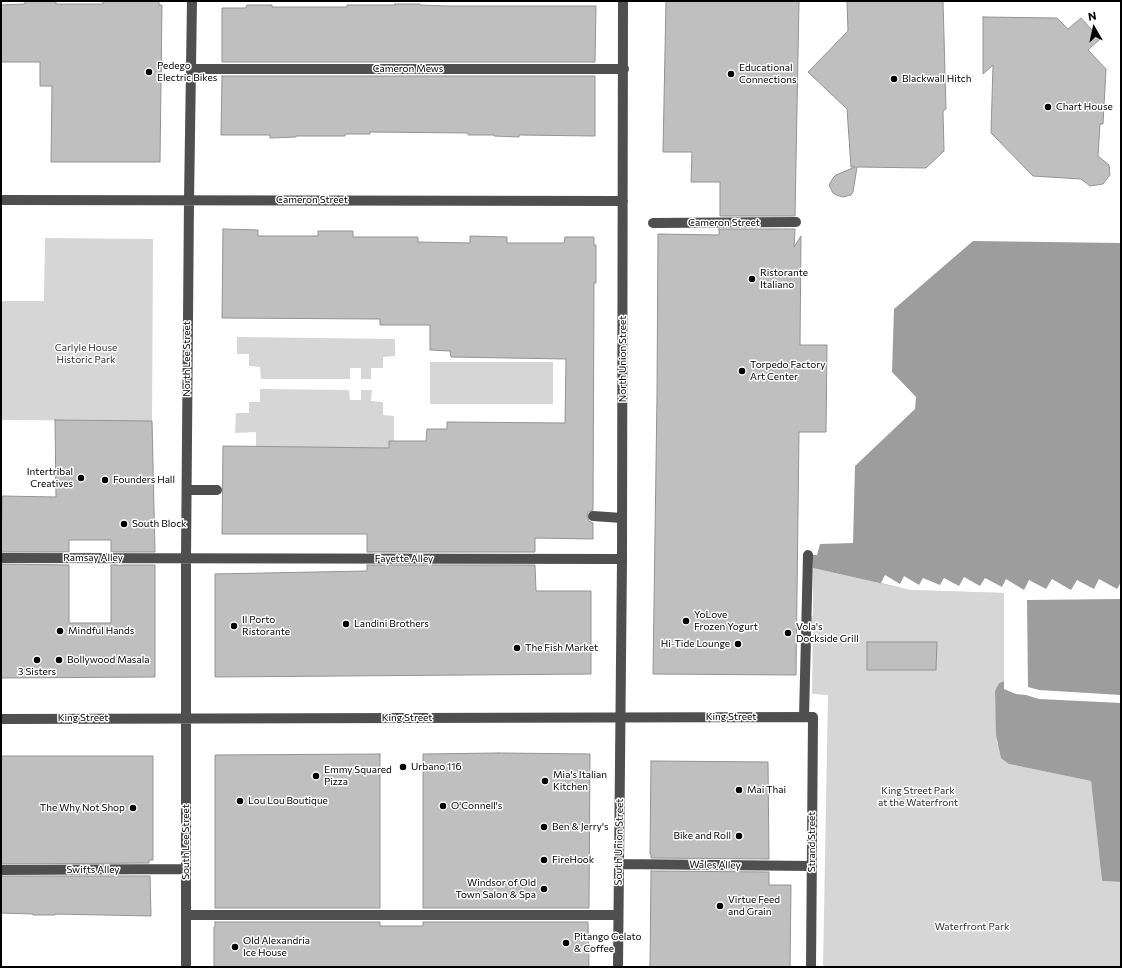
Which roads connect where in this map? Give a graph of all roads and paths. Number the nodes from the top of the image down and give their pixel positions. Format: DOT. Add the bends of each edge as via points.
graph roads {
  1 [pos="192,1"];
  2 [pos="623,1"];
  3 [pos="192,69"];
  4 [pos="624,69"];
  5 [pos="1,200"];
  6 [pos="189,200"];
  7 [pos="623,201"];
  8 [pos="796,222"];
  9 [pos="653,223"];
  10 [pos="186,490"];
  11 [pos="217,490"];
  12 [pos="593,516"];
  13 [pos="622,518"];
  14 [pos="808,555"];
  15 [pos="1,558"];
  16 [pos="186,558"];
  17 [pos="622,558"];
  18 [pos="621,717"];
  19 [pos="808,717"];
  20 [pos="186,718"];
  21 [pos="1,719"];
  22 [pos="619,864"];
  23 [pos="812,866"];
  24 [pos="1,870"];
  25 [pos="186,870"];
  26 [pos="186,915"];
  27 [pos="618,915"];
  28 [pos="186,967"];
  29 [pos="618,967"];
  30 [pos="811,967"];
  1 -- 3 [label="street, North Lee Street"];
  2 -- 4 [label="street, North Union Street"];
  3 -- 4 [label="street, Cameron Mews"];
  3 -- 6 [label="street, North Lee Street"];
  4 -- 7 [label="street, North Union Street"];
  5 -- 6 [label="street, Cameron Street"];
  6 -- 7 [label="street, Cameron Street"];
  6 -- 10 [label="street, North Lee Street"];
  7 -- 13 [label="street, North Union Street"];
  8 -- 9 [label="street, Cameron Street"];
  10 -- 11 [label="street"];
  10 -- 16 [label="street, North Lee Street"];
  12 -- 13 [label="street"];
  13 -- 17 [label="street, North Union Street"];
  14 -- 19 [label="street, Strand Street"];
  15 -- 16 [label="street, Ramsay Alley"];
  16 -- 17 [label="street, Fayette Alley"];
  16 -- 20 [label="street, North Lee Street"];
  17 -- 18 [label="street, North Union Street"];
  18 -- 19 [label="street, King Street"];
  18 -- 20 [label="street, King Street"];
  18 -- 22 [label="street, South Union Street"];
  19 -- 23 [label="street, Strand Street"];
  20 -- 21 [label="street, King Street"];
  20 -- 25 [label="street, South Lee Street"];
  22 -- 23 [label="street, Wales Alley"];
  22 -- 27 [label="street, South Union Street"];
  23 -- 30 [label="street, Strand Street"];
  24 -- 25 [label="street, Swifts Alley"];
  25 -- 26 [label="street, South Lee Street"];
  26 -- 27 [label="street"];
  26 -- 28 [label="street, South Lee Street"];
  27 -- 29 [label="street, South Union Street"];
}
